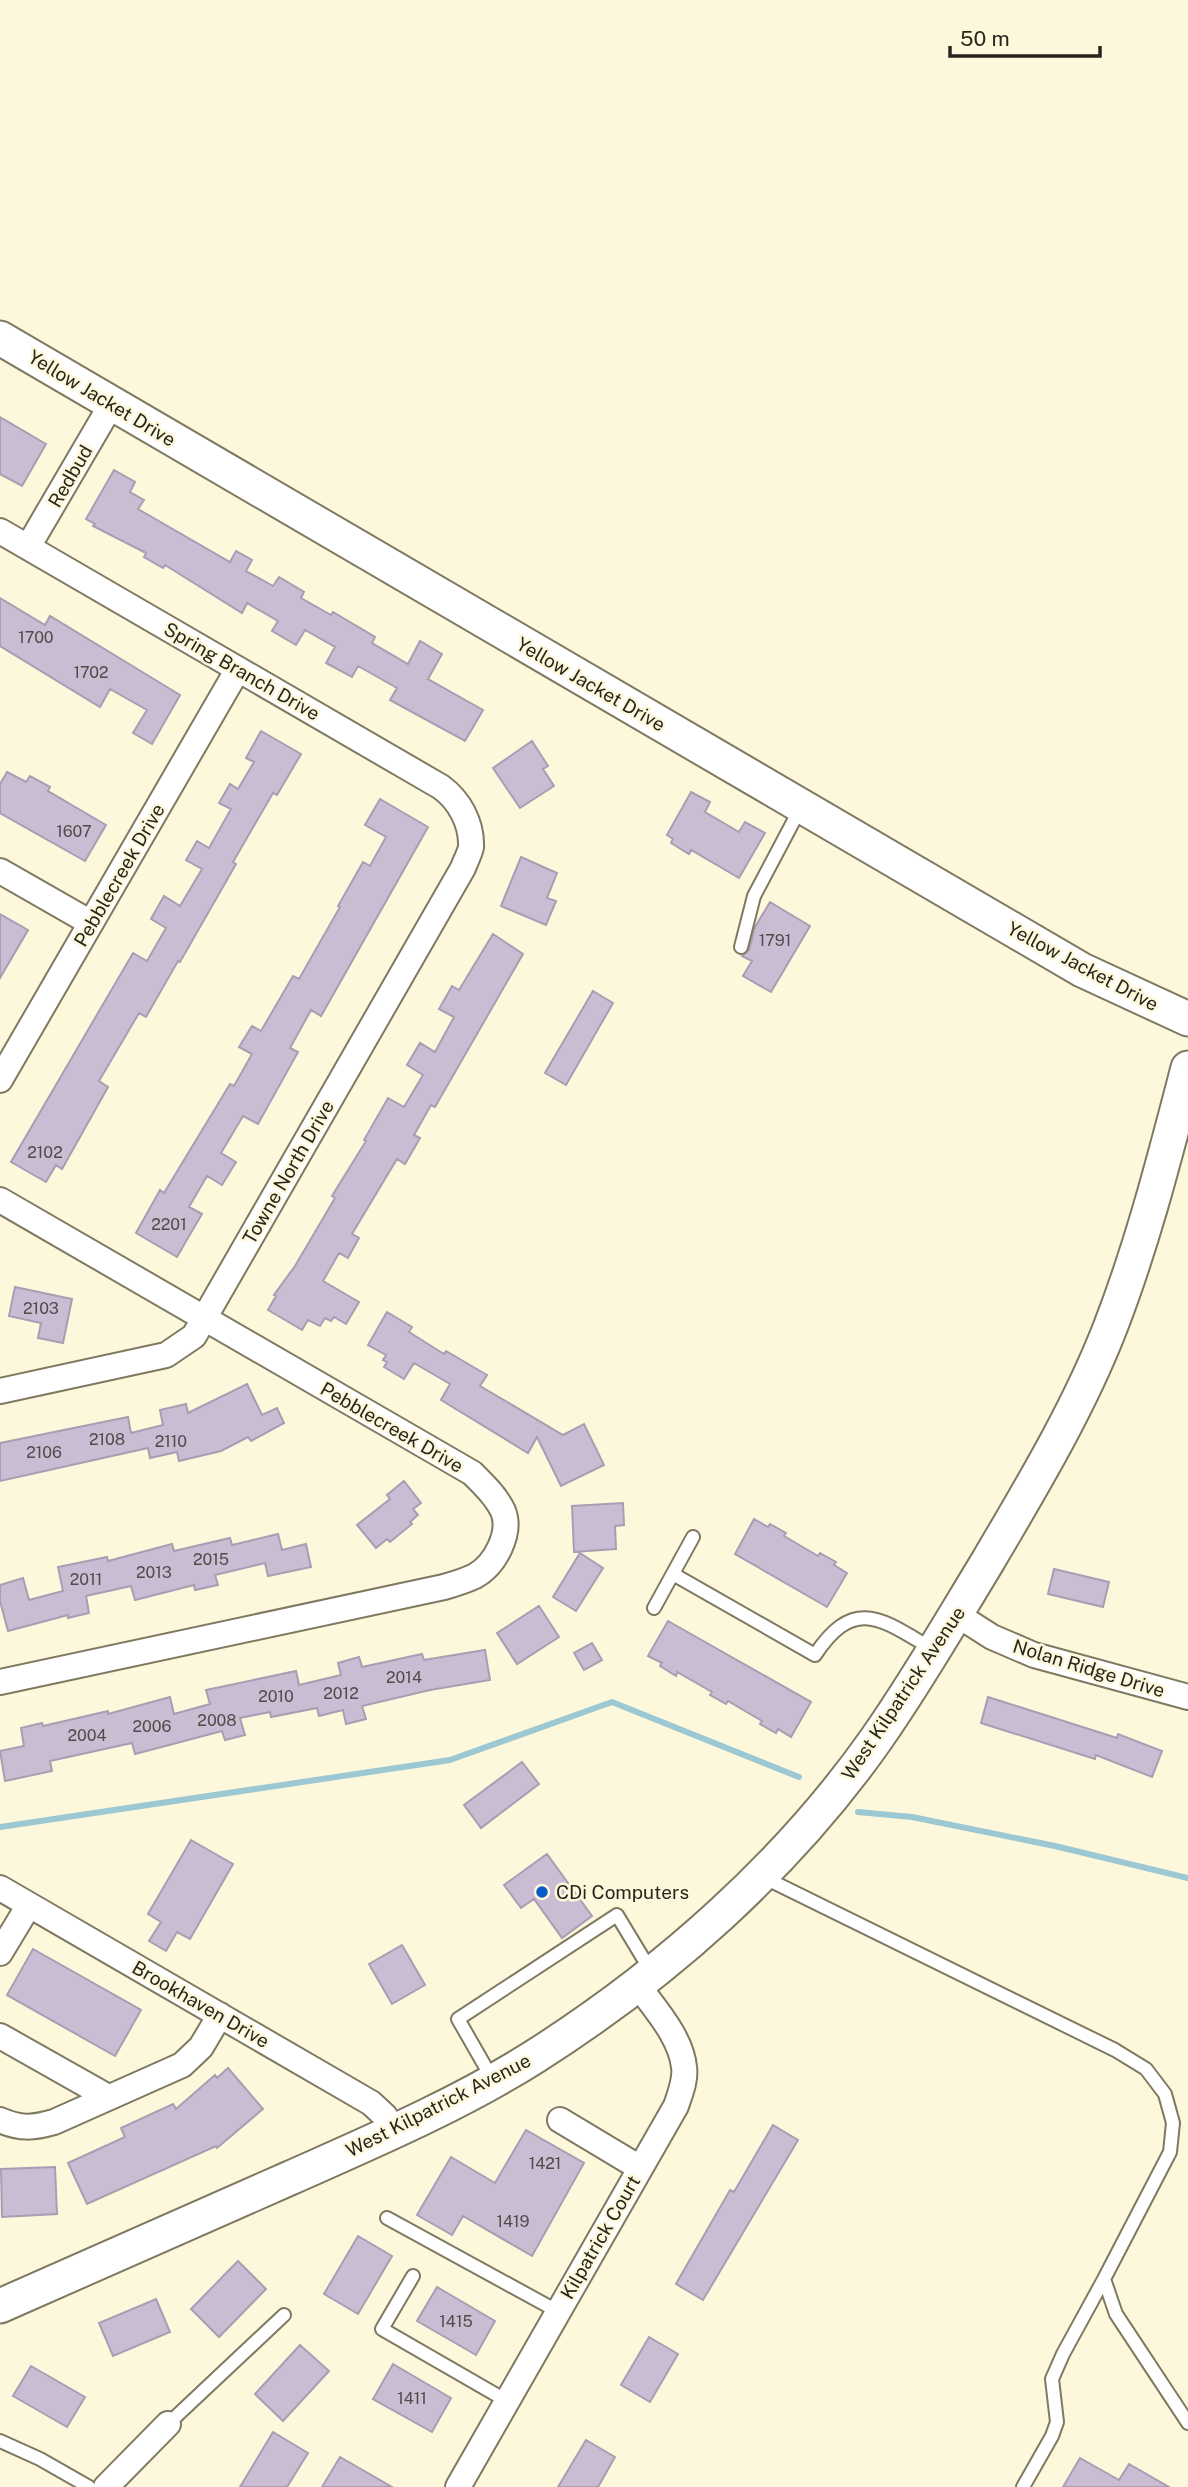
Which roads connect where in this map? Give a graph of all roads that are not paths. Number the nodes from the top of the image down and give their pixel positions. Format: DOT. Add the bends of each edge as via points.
graph roads {
  1 [pos="0,338"];
  2 [pos="111,405"];
  3 [pos="0,531"];
  4 [pos="28,547"];
  5 [pos="238,669"];
  6 [pos="802,807"];
  7 [pos="467,827"];
  8 [pos="0,871"];
  9 [pos="92,923"];
  10 [pos="741,947"];
  11 [pos="1188,1019"];
  12 [pos="1188,1068"];
  13 [pos="0,1080"];
  14 [pos="0,1200"];
  15 [pos="204,1320"];
  16 [pos="0,1391"];
  17 [pos="694,1537"];
  18 [pos="673,1574"];
  19 [pos="654,1608"];
  20 [pos="956,1615"];
  21 [pos="934,1650"];
  22 [pos="0,1682"];
  23 [pos="1188,1697"];
  24 [pos="760,1876"];
  25 [pos="0,1888"];
  26 [pos="29,1905"];
  27 [pos="0,1953"];
  28 [pos="645,1979"];
  29 [pos="219,2015"];
  30 [pos="0,2036"];
  31 [pos="493,2081"];
  32 [pos="108,2098"];
  33 [pos="0,2120"];
  34 [pos="560,2120"];
  35 [pos="393,2131"];
  36 [pos="640,2168"];
  37 [pos="387,2218"];
  38 [pos="413,2276"];
  39 [pos="1104,2279"];
  40 [pos="0,2306"];
  41 [pos="557,2311"];
  42 [pos="284,2315"];
  43 [pos="507,2401"];
  44 [pos="1188,2423"];
  45 [pos="168,2424"];
  46 [pos="0,2441"];
  47 [pos="89,2487"];
  48 [pos="106,2487"];
  49 [pos="458,2487"];
  50 [pos="1023,2487"];
  1 -- 2 [label="main road, Yellow Jacket Drive"];
  2 -- 4 [label="street, Redbud"];
  2 -- 6 [label="main road, Yellow Jacket Drive"];
  3 -- 4 [label="street, Spring Branch Drive"];
  4 -- 5 [label="street, Spring Branch Drive"];
  5 -- 7 [label="street, Spring Branch Drive" via="441,787 462,808"];
  5 -- 9 [label="street, Pebblecreek Drive"];
  6 -- 10 [label="lane" via="754,896"];
  6 -- 11 [label="main road, Yellow Jacket Drive" via="1082,970"];
  7 -- 15 [label="street, Towne North Drive" via="471,847 463,868"];
  8 -- 9 [label="street"];
  9 -- 13 [label="street, Pebblecreek Drive"];
  12 -- 20 [label="main road, West Kilpatrick Avenue" via="1133,1266 1108,1332 1052,1450"];
  14 -- 15 [label="street, Pebblecreek Drive"];
  15 -- 16 [label="street, Towne North Drive" via="194,1336 166,1355"];
  15 -- 22 [label="street, Pebblecreek Drive" via="472,1473 504,1513 500,1547 477,1575 444,1587"];
  17 -- 18 [label="lane"];
  18 -- 19 [label="lane"];
  18 -- 21 [label="lane" via="815,1655 826,1638 856,1618 884,1621"];
  20 -- 21 [label="main road, West Kilpatrick Avenue"];
  20 -- 23 [label="street, Nolan Ridge Drive" via="1034,1656"];
  21 -- 24 [label="main road, West Kilpatrick Avenue" via="856,1767"];
  24 -- 28 [label="main road, West Kilpatrick Avenue"];
  24 -- 39 [label="lane" via="1146,2069 1165,2094 1173,2123 1170,2151"];
  25 -- 26 [label="street, Brookhaven Drive"];
  26 -- 27 [label="street"];
  26 -- 29 [label="street, Brookhaven Drive"];
  28 -- 31 [label="main road, West Kilpatrick Avenue"];
  28 -- 31 [label="lane" via="617,1915 458,2020"];
  28 -- 36 [label="street, Kilpatrick Court" via="685,2069 676,2106"];
  29 -- 32 [label="street" via="201,2047 182,2065"];
  29 -- 35 [label="street, Brookhaven Drive" via="371,2103"];
  30 -- 32 [label="street"];
  31 -- 35 [label="main road, West Kilpatrick Avenue"];
  32 -- 33 [label="street" via="33,2128"];
  34 -- 36 [label="street"];
  35 -- 40 [label="main road, West Kilpatrick Avenue"];
  36 -- 41 [label="street, Kilpatrick Court"];
  37 -- 41 [label="lane"];
  38 -- 43 [label="lane" via="382,2329"];
  39 -- 44 [label="lane" via="1116,2314"];
  39 -- 50 [label="lane" via="1052,2379 1057,2423"];
  41 -- 43 [label="street, Kilpatrick Court"];
  42 -- 45 [label="lane"];
  43 -- 49 [label="street, Kilpatrick Court"];
  45 -- 48 [label="street"];
  46 -- 47 [label="lane"];
}
